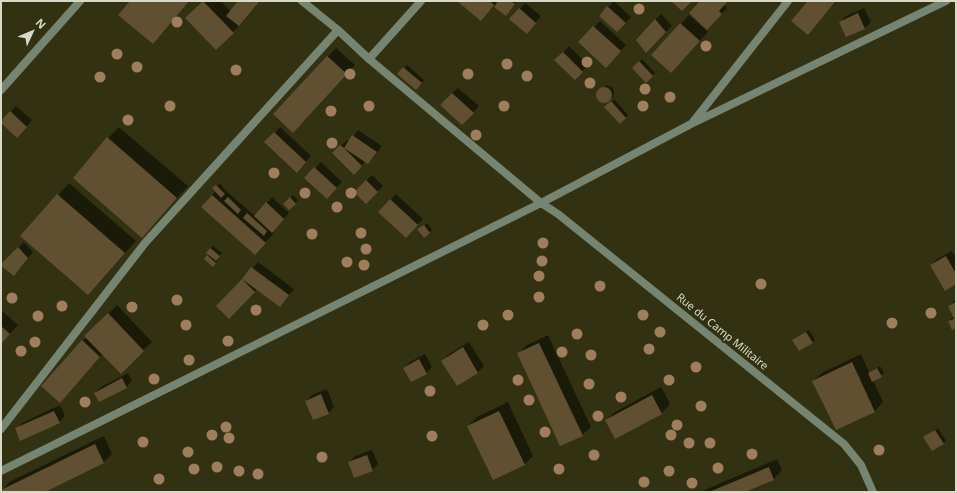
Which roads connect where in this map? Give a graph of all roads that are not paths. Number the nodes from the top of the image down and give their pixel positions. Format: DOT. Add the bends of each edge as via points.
graph roads {
  1 [pos="80,1"];
  2 [pos="302,1"];
  3 [pos="421,1"];
  4 [pos="788,1"];
  5 [pos="946,1"];
  6 [pos="338,30"];
  7 [pos="369,59"];
  8 [pos="1,90"];
  9 [pos="691,124"];
  10 [pos="541,203"];
  11 [pos="1,429"];
  12 [pos="1,471"];
  13 [pos="873,492"];
  1 -- 8 [label="street"];
  2 -- 6 [label="street, Rue du Camp Militaire"];
  3 -- 7 [label="street"];
  4 -- 9 [label="street"];
  5 -- 9 [label="street"];
  6 -- 7 [label="street, Rue du Camp Militaire"];
  6 -- 11 [label="street" via="145,243"];
  7 -- 10 [label="street, Rue du Camp Militaire"];
  9 -- 10 [label="street"];
  10 -- 12 [label="street"];
  10 -- 13 [label="street, Rue du Camp Militaire" via="844,444 861,464"];
}
